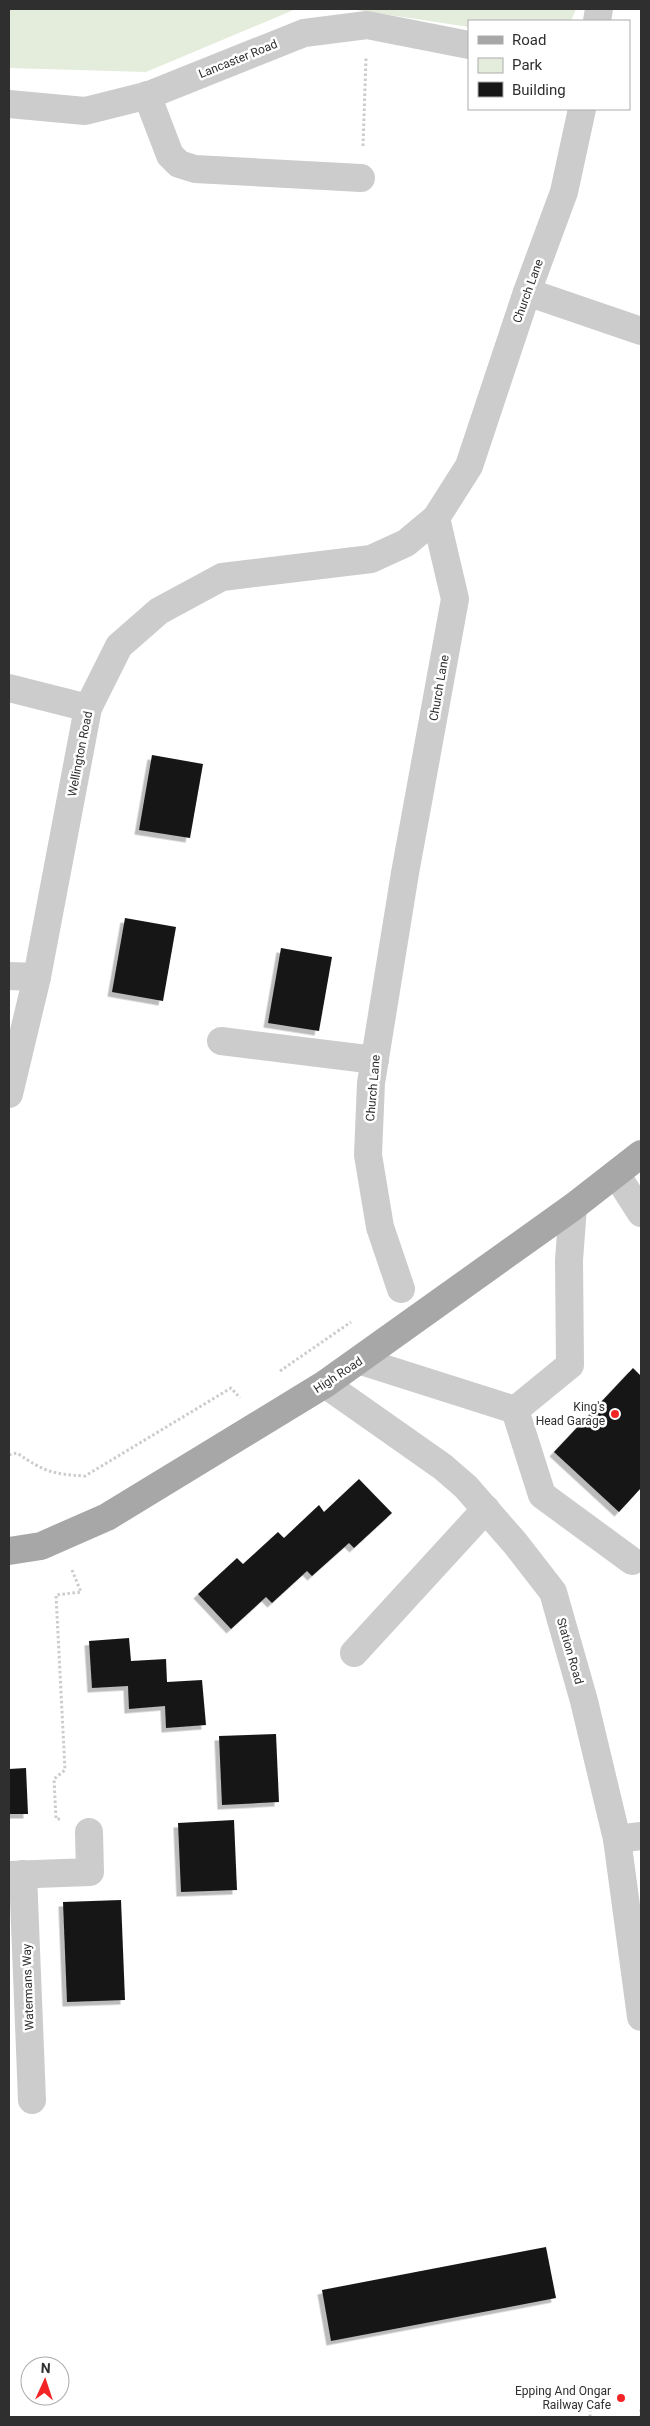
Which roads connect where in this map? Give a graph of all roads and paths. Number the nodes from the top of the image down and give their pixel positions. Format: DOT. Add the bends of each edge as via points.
graph roads {
  1 [pos="368,24"];
  2 [pos="468,45"];
  3 [pos="147,95"];
  4 [pos="9,104"];
  5 [pos="582,110"];
  6 [pos="361,178"];
  7 [pos="527,292"];
  8 [pos="641,331"];
  9 [pos="436,518"];
  10 [pos="9,688"];
  11 [pos="88,708"];
  12 [pos="9,976"];
  13 [pos="37,977"];
  14 [pos="220,1041"];
  15 [pos="375,1060"];
  16 [pos="9,1094"];
  17 [pos="641,1154"];
  18 [pos="616,1174"];
  19 [pos="573,1207"];
  20 [pos="641,1213"];
  21 [pos="401,1289"];
  22 [pos="352,1322"];
  23 [pos="360,1361"];
  24 [pos="272,1376"];
  25 [pos="325,1384"];
  26 [pos="248,1393"];
  27 [pos="515,1410"];
  28 [pos="9,1455"];
  29 [pos="486,1509"];
  30 [pos="9,1551"];
  31 [pos="632,1561"];
  32 [pos="72,1570"];
  33 [pos="354,1653"];
  34 [pos="89,1832"];
  35 [pos="629,1837"];
  36 [pos="16,1874"];
  37 [pos="641,2016"];
  38 [pos="32,2100"];
  39 [pos="591,2397"];
  40 [pos="641,2407"];
  41 [pos="590,2417"];
  42 [pos="641,2417"];
  1 -- 2 [label="street, Lancaster Road"];
  1 -- 3 [label="street, Lancaster Road" via="304,33"];
  1 -- 6 [label="path"];
  3 -- 4 [label="street, Lancaster Road" via="85,111"];
  3 -- 6 [label="street" via="170,155 179,164 195,169"];
  5 -- 7 [label="street, Church Lane" via="564,192"];
  7 -- 8 [label="street"];
  7 -- 9 [label="street, Church Lane" via="469,466"];
  9 -- 11 [label="street, Wellington Road" via="406,543 371,559 222,577 159,611 119,646"];
  9 -- 15 [label="street, Church Lane" via="455,598"];
  10 -- 11 [label="street"];
  11 -- 13 [label="street, Wellington Road"];
  12 -- 13 [label="street"];
  13 -- 16 [label="street, Wellington Road"];
  14 -- 15 [label="street"];
  15 -- 21 [label="street, Church Lane" via="368,1155 380,1228"];
  17 -- 18 [label="main road, High Road"];
  18 -- 19 [label="main road, High Road"];
  18 -- 20 [label="street"];
  19 -- 23 [label="main road, High Road"];
  19 -- 27 [label="street" via="569,1260 570,1366"];
  22 -- 24 [label="path"];
  23 -- 25 [label="main road, High Road"];
  23 -- 27 [label="street"];
  25 -- 29 [label="street, Station Road" via="443,1467"];
  25 -- 30 [label="main road, High Road" via="106,1517 40,1546"];
  26 -- 28 [label="path" via="240,1398 231,1388 85,1476 56,1474 42,1470 17,1453"];
  27 -- 31 [label="street" via="542,1495"];
  29 -- 33 [label="street"];
  29 -- 35 [label="street, Station Road" via="553,1592 584,1701"];
  32 -- 34 [label="path" via="81,1592 56,1595 65,1770 54,1779 56,1819 88,1817"];
  34 -- 36 [label="street, Watermans Way" via="90,1872"];
  35 -- 37 [label="street, Station Road"];
  36 -- 38 [label="street, Watermans Way"];
  39 -- 41 [label="path"];
  40 -- 42 [label="path"];
}
